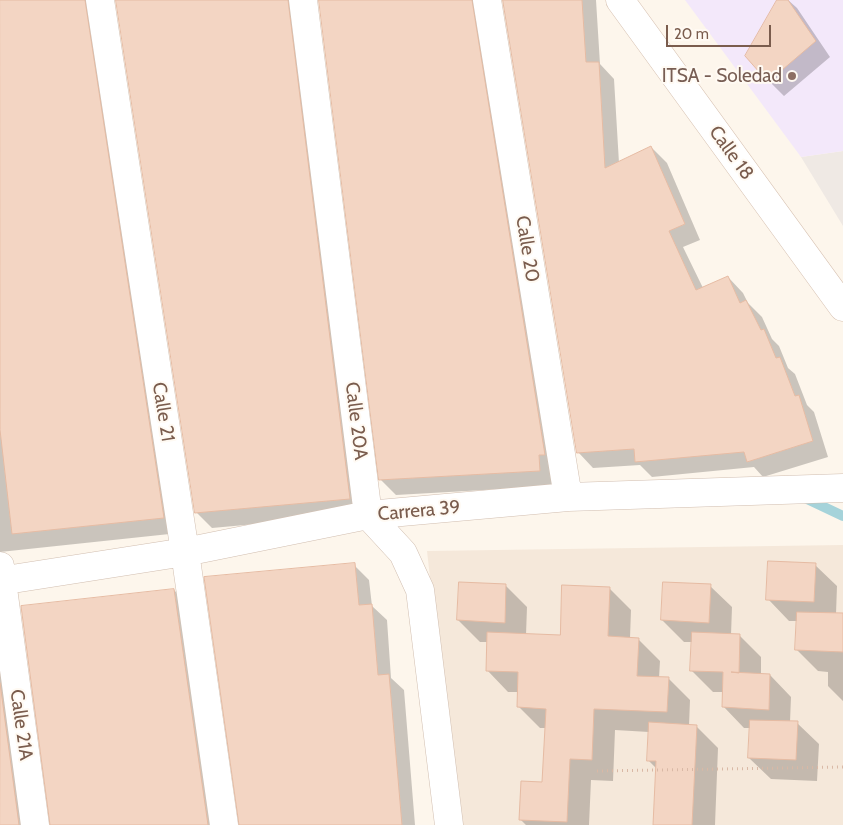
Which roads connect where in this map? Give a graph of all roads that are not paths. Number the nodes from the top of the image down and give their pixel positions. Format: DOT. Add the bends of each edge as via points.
graph roads {
  1 [pos="100,0"];
  2 [pos="303,0"];
  3 [pos="487,0"];
  4 [pos="620,0"];
  5 [pos="843,307"];
  6 [pos="843,488"];
  7 [pos="568,497"];
  8 [pos="368,515"];
  9 [pos="185,552"];
  10 [pos="1,576"];
  11 [pos="35,825"];
  12 [pos="224,825"];
  13 [pos="449,825"];
  1 -- 9 [label="street, Calle 21"];
  2 -- 8 [label="street, Calle 20A"];
  3 -- 7 [label="street, Calle 20"];
  4 -- 5 [label="street, Calle 18"];
  6 -- 7 [label="street, Carrera 39"];
  7 -- 8 [label="street, Carrera 39"];
  8 -- 9 [label="street, Carrera 39"];
  8 -- 13 [label="street" via="403,553 420,590"];
  9 -- 10 [label="street, Carrera 39"];
  9 -- 12 [label="street, Calle 21"];
  10 -- 11 [label="street, Calle 21A"];
}
